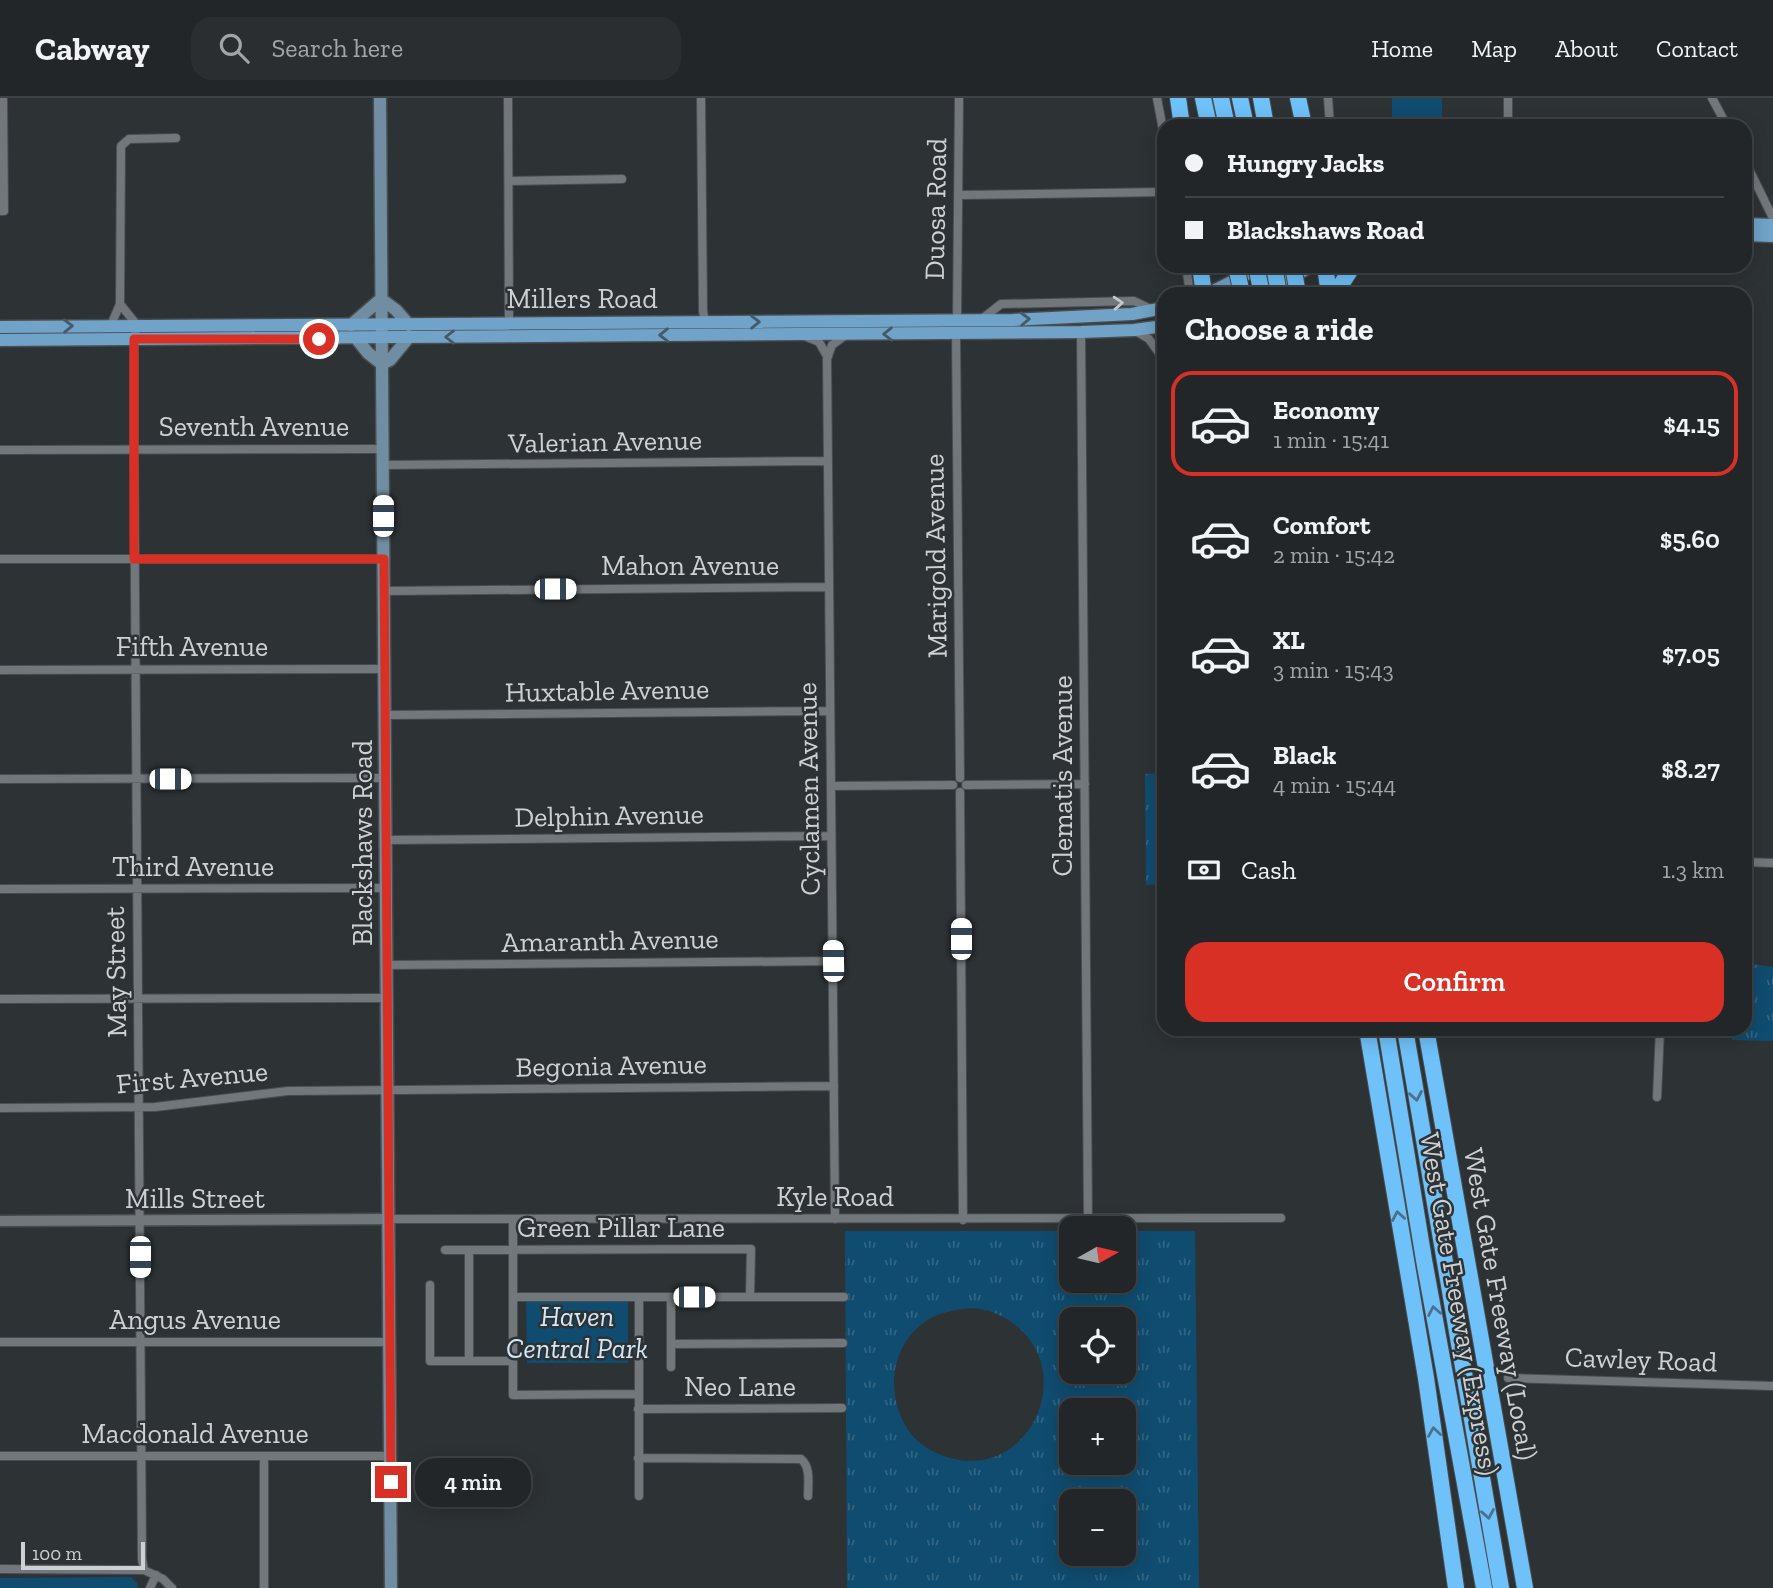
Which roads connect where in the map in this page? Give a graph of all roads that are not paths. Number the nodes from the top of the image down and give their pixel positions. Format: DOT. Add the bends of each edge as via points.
graph roads {
  1 [pos="3,98"];
  2 [pos="380,98"];
  3 [pos="508,98"];
  4 [pos="701,98"];
  5 [pos="959,98"];
  6 [pos="1157,98"];
  7 [pos="1178,98"];
  8 [pos="1203,98"];
  9 [pos="1221,98"];
  10 [pos="1240,98"];
  11 [pos="1261,98"];
  12 [pos="1298,98"];
  13 [pos="1328,98"];
  14 [pos="1508,98"];
  15 [pos="1713,98"];
  16 [pos="1161,119"];
  17 [pos="1181,119"];
  18 [pos="1208,119"];
  19 [pos="1226,119"];
  20 [pos="1244,119"];
  21 [pos="1265,119"];
  22 [pos="1302,119"];
  23 [pos="1330,119"];
  24 [pos="1508,119"];
  25 [pos="1724,119"];
  26 [pos="176,138"];
  27 [pos="1752,174"];
  28 [pos="621,179"];
  29 [pos="509,181"];
  30 [pos="1157,192"];
  31 [pos="959,195"];
  32 [pos="0,211"];
  33 [pos="1773,218"];
  34 [pos="1752,224"];
  35 [pos="1773,225"];
  36 [pos="1752,235"];
  37 [pos="1773,236"];
  38 [pos="1248,273"];
  39 [pos="1299,273"];
  40 [pos="1220,287"];
  41 [pos="1273,287"];
  42 [pos="382,299"];
  43 [pos="120,304"];
  44 [pos="1157,309"];
  45 [pos="705,322"];
  46 [pos="509,323"];
  47 [pos="111,325"];
  48 [pos="351,325"];
  49 [pos="132,326"];
  50 [pos="956,326"];
  51 [pos="0,327"];
  52 [pos="1157,327"];
  53 [pos="1134,330"];
  54 [pos="382,331"];
  55 [pos="409,331"];
  56 [pos="1081,332"];
  57 [pos="732,334"];
  58 [pos="848,334"];
  59 [pos="800,335"];
  60 [pos="356,338"];
  61 [pos="134,339"];
  62 [pos="0,340"];
  63 [pos="1157,349"];
  64 [pos="827,359"];
  65 [pos="382,365"];
  66 [pos="134,449"];
  67 [pos="383,449"];
  68 [pos="0,450"];
  69 [pos="828,461"];
  70 [pos="383,466"];
  71 [pos="0,559"];
  72 [pos="134,559"];
  73 [pos="384,559"];
  74 [pos="829,587"];
  75 [pos="384,590"];
  76 [pos="135,669"];
  77 [pos="385,669"];
  78 [pos="0,670"];
  79 [pos="830,711"];
  80 [pos="385,715"];
  81 [pos="386,778"];
  82 [pos="0,779"];
  83 [pos="136,779"];
  84 [pos="1085,784"];
  85 [pos="960,785"];
  86 [pos="831,786"];
  87 [pos="831,836"];
  88 [pos="386,840"];
  89 [pos="1752,862"];
  90 [pos="1773,863"];
  91 [pos="137,888"];
  92 [pos="387,888"];
  93 [pos="0,889"];
  94 [pos="833,961"];
  95 [pos="387,965"];
  96 [pos="388,998"];
  97 [pos="0,999"];
  98 [pos="138,999"];
  99 [pos="1368,1036"];
  100 [pos="1387,1036"];
  101 [pos="1406,1036"];
  102 [pos="1427,1036"];
  103 [pos="1660,1036"];
  104 [pos="834,1086"];
  105 [pos="388,1090"];
  106 [pos="1657,1097"];
  107 [pos="0,1108"];
  108 [pos="139,1108"];
  109 [pos="1088,1216"];
  110 [pos="1281,1218"];
  111 [pos="390,1219"];
  112 [pos="513,1219"];
  113 [pos="835,1219"];
  114 [pos="1059,1219"];
  115 [pos="1136,1219"];
  116 [pos="963,1220"];
  117 [pos="0,1221"];
  118 [pos="140,1221"];
  119 [pos="445,1250"];
  120 [pos="469,1250"];
  121 [pos="513,1250"];
  122 [pos="430,1285"];
  123 [pos="513,1297"];
  124 [pos="639,1297"];
  125 [pos="671,1297"];
  126 [pos="750,1297"];
  127 [pos="844,1297"];
  128 [pos="0,1342"];
  129 [pos="140,1342"];
  130 [pos="390,1342"];
  131 [pos="843,1343"];
  132 [pos="671,1345"];
  133 [pos="469,1361"];
  134 [pos="513,1361"];
  135 [pos="671,1367"];
  136 [pos="1508,1378"];
  137 [pos="1773,1386"];
  138 [pos="638,1394"];
  139 [pos="842,1408"];
  140 [pos="638,1409"];
  141 [pos="0,1456"];
  142 [pos="140,1456"];
  143 [pos="264,1456"];
  144 [pos="390,1456"];
  145 [pos="638,1458"];
  146 [pos="639,1496"];
  147 [pos="808,1496"];
  148 [pos="1444,1499"];
  149 [pos="0,1569"];
  150 [pos="144,1570"];
  151 [pos="156,1574"];
  152 [pos="150,1588"];
  153 [pos="172,1588"];
  154 [pos="264,1588"];
  155 [pos="391,1588"];
  156 [pos="1456,1588"];
  157 [pos="1464,1588"];
  158 [pos="1484,1588"];
  159 [pos="1501,1588"];
  160 [pos="1525,1588"];
  1 -- 32 [label="street" via="4,211"];
  2 -- 42 [label="main road, Blackshaws Road"];
  3 -- 29 [label="street"];
  4 -- 45 [label="street"];
  5 -- 31 [label="street, Duosa Road"];
  6 -- 16 [label="street"];
  7 -- 17 [label="highway"];
  8 -- 18 [label="highway"];
  9 -- 19 [label="highway"];
  10 -- 20 [label="highway"];
  11 -- 21 [label="highway"];
  12 -- 22 [label="highway"];
  13 -- 23 [label="street"];
  14 -- 24 [label="street"];
  15 -- 25 [label="street"];
  26 -- 43 [label="street" via="129,139 121,146"];
  27 -- 33 [label="street"];
  28 -- 29 [label="street"];
  29 -- 46 [label="street"];
  30 -- 31 [label="street"];
  31 -- 50 [label="street, Duosa Road"];
  34 -- 35 [label="main road"];
  36 -- 37 [label="main road"];
  38 -- 40 [label="main road"];
  39 -- 41 [label="main road"];
  42 -- 48 [label="main road"];
  42 -- 54 [label="main road, Blackshaws Road"];
  42 -- 55 [label="main road" via="396,310"];
  43 -- 47 [label="street"];
  43 -- 49 [label="street, May Street"];
  50 -- 44 [label="main road, Millers Road, one-way" via="982,320"];
  45 -- 46 [label="main road, Millers Road"];
  45 -- 50 [label="main road, Millers Road, one-way"];
  45 -- 57 [label="street"];
  46 -- 55 [label="main road, Millers Road"];
  47 -- 49 [label="main road, Millers Road"];
  51 -- 47 [label="main road, Millers Road, one-way"];
  48 -- 49 [label="main road, Millers Road"];
  48 -- 54 [label="main road, Millers Road"];
  49 -- 61 [label="street, May Street"];
  50 -- 56 [label="main road, Millers Road"];
  50 -- 58 [label="main road, Millers Road, one-way"];
  50 -- 85 [label="street, Marigold Avenue"];
  52 -- 53 [label="main road, Millers Road"];
  53 -- 56 [label="main road, Millers Road"];
  53 -- 63 [label="street"];
  54 -- 55 [label="main road, Millers Road"];
  54 -- 60 [label="main road, Millers Road"];
  54 -- 65 [label="main road, Blackshaws Road"];
  57 -- 55 [label="main road, Millers Road, one-way"];
  55 -- 65 [label="main road"];
  56 -- 84 [label="street, Clematis Avenue"];
  57 -- 59 [label="main road, Millers Road"];
  58 -- 59 [label="main road, Millers Road"];
  58 -- 64 [label="street" via="832,345"];
  59 -- 64 [label="street" via="819,342"];
  60 -- 61 [label="main road, Millers Road"];
  60 -- 65 [label="main road"];
  61 -- 62 [label="main road, Millers Road"];
  61 -- 66 [label="street, May Street"];
  64 -- 69 [label="street, Cyclamen Avenue"];
  65 -- 67 [label="main road, Blackshaws Road"];
  66 -- 67 [label="street, Seventh Avenue"];
  66 -- 68 [label="street, Seventh Avenue"];
  66 -- 72 [label="street, May Street"];
  67 -- 70 [label="main road, Blackshaws Road"];
  69 -- 70 [label="street, Valerian Avenue"];
  69 -- 74 [label="street, Cyclamen Avenue"];
  70 -- 73 [label="main road, Blackshaws Road"];
  71 -- 72 [label="street"];
  72 -- 73 [label="street"];
  72 -- 76 [label="street, May Street"];
  73 -- 75 [label="main road, Blackshaws Road"];
  74 -- 75 [label="street, Mahon Avenue"];
  74 -- 79 [label="street, Cyclamen Avenue"];
  75 -- 77 [label="main road, Blackshaws Road"];
  76 -- 77 [label="street, Fifth Avenue"];
  76 -- 78 [label="street, Fifth Avenue"];
  76 -- 83 [label="street, May Street"];
  77 -- 80 [label="main road, Blackshaws Road"];
  79 -- 80 [label="street, Huxtable Avenue"];
  79 -- 86 [label="street, Cyclamen Avenue"];
  80 -- 81 [label="main road, Blackshaws Road"];
  81 -- 83 [label="street"];
  81 -- 88 [label="main road, Blackshaws Road"];
  82 -- 83 [label="street"];
  83 -- 91 [label="street, May Street"];
  84 -- 85 [label="street"];
  84 -- 109 [label="street, Clematis Avenue"];
  85 -- 86 [label="street"];
  85 -- 116 [label="street, Marigold Avenue"];
  86 -- 87 [label="street, Cyclamen Avenue"];
  87 -- 88 [label="street, Delphin Avenue"];
  87 -- 94 [label="street, Cyclamen Avenue"];
  88 -- 92 [label="main road, Blackshaws Road"];
  89 -- 90 [label="street"];
  91 -- 92 [label="street, Third Avenue"];
  91 -- 93 [label="street, Third Avenue"];
  91 -- 98 [label="street, May Street"];
  92 -- 95 [label="main road, Blackshaws Road"];
  94 -- 95 [label="street, Amaranth Avenue"];
  94 -- 104 [label="street, Cyclamen Avenue"];
  95 -- 96 [label="main road, Blackshaws Road"];
  96 -- 98 [label="street"];
  96 -- 105 [label="main road, Blackshaws Road"];
  97 -- 98 [label="street"];
  98 -- 108 [label="street, May Street"];
  148 -- 99 [label="highway, one-way"];
  158 -- 100 [label="highway, West Gate Freeway (Express), one-way"];
  101 -- 159 [label="highway, West Gate Freeway (Express), one-way"];
  102 -- 160 [label="highway, West Gate Freeway (Local)"];
  103 -- 106 [label="street"];
  104 -- 105 [label="street, Begonia Avenue"];
  104 -- 113 [label="street, Cyclamen Avenue"];
  105 -- 108 [label="street, First Avenue" via="288,1091"];
  105 -- 111 [label="main road, Blackshaws Road"];
  107 -- 108 [label="street, First Avenue"];
  108 -- 118 [label="street, May Street"];
  110 -- 115 [label="street, Kyle Road"];
  111 -- 112 [label="street, Kyle Road"];
  111 -- 118 [label="street, Mills Street"];
  111 -- 130 [label="main road, Blackshaws Road"];
  112 -- 113 [label="street, Kyle Road"];
  112 -- 121 [label="street"];
  113 -- 116 [label="street, Kyle Road"];
  114 -- 116 [label="street, Kyle Road"];
  117 -- 118 [label="street, Mills Street"];
  118 -- 129 [label="street, May Street"];
  119 -- 120 [label="street, Green Pillar Lane"];
  120 -- 121 [label="street, Green Pillar Lane"];
  120 -- 133 [label="street"];
  121 -- 123 [label="street"];
  121 -- 126 [label="street, Green Pillar Lane" via="751,1250"];
  122 -- 133 [label="street" via="430,1361"];
  123 -- 124 [label="street"];
  123 -- 134 [label="street"];
  124 -- 125 [label="street"];
  124 -- 138 [label="street"];
  125 -- 126 [label="street"];
  125 -- 132 [label="street"];
  126 -- 127 [label="street"];
  128 -- 129 [label="street, Angus Avenue"];
  129 -- 130 [label="street, Angus Avenue"];
  129 -- 142 [label="street, May Street"];
  130 -- 144 [label="main road, Blackshaws Road"];
  131 -- 132 [label="street"];
  132 -- 135 [label="street"];
  133 -- 134 [label="street"];
  134 -- 138 [label="street" via="513,1395"];
  136 -- 137 [label="street, Cawley Road"];
  138 -- 140 [label="street"];
  139 -- 140 [label="street, Neo Lane"];
  140 -- 145 [label="street"];
  141 -- 142 [label="street, Macdonald Avenue"];
  142 -- 143 [label="street, Macdonald Avenue"];
  142 -- 150 [label="street, May Street"];
  143 -- 144 [label="street, Macdonald Avenue"];
  143 -- 154 [label="street"];
  144 -- 155 [label="main road, Blackshaws Road"];
  145 -- 146 [label="street"];
  145 -- 147 [label="street" via="801,1458 808,1470"];
  148 -- 156 [label="highway"];
  148 -- 157 [label="highway"];
  149 -- 150 [label="street"];
  150 -- 151 [label="street"];
  151 -- 152 [label="street"];
  151 -- 153 [label="street"];
}
